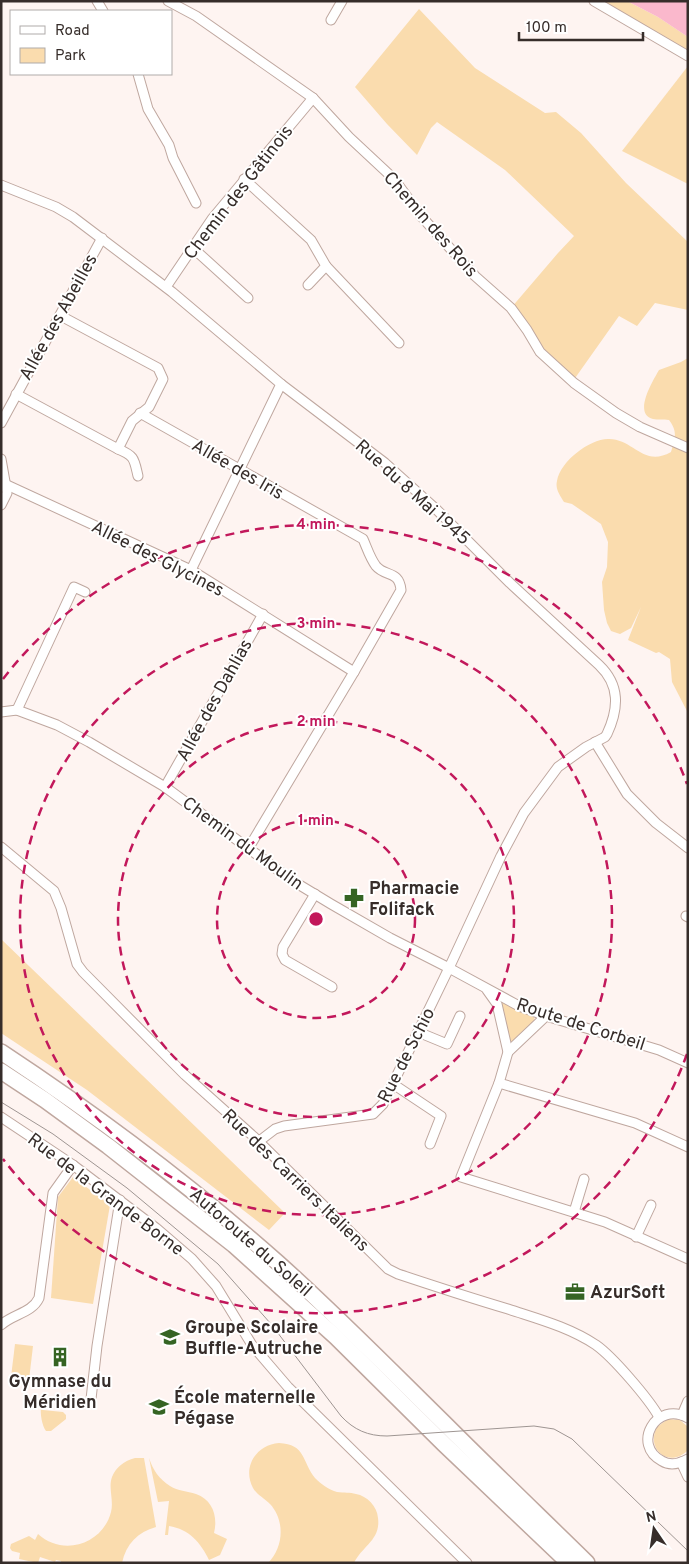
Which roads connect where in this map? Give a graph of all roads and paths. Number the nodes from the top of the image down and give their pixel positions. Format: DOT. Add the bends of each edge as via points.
graph roads {
  1 [pos="168,1"];
  2 [pos="342,1"];
  3 [pos="594,1"];
  4 [pos="331,20"];
  5 [pos="688,56"];
  6 [pos="138,75"];
  7 [pos="313,98"];
  8 [pos="244,179"];
  9 [pos="1,185"];
  10 [pos="196,203"];
  11 [pos="102,238"];
  12 [pos="193,248"];
  13 [pos="326,266"];
  14 [pos="308,285"];
  15 [pos="166,287"];
  16 [pos="248,298"];
  17 [pos="61,316"];
  18 [pos="399,343"];
  19 [pos="281,384"];
  20 [pos="16,394"];
  21 [pos="140,413"];
  22 [pos="1,423"];
  23 [pos="688,448"];
  24 [pos="118,449"];
  25 [pos="1,459"];
  26 [pos="238,469"];
  27 [pos="138,476"];
  28 [pos="6,485"];
  29 [pos="1,505"];
  30 [pos="191,570"];
  31 [pos="85,592"];
  32 [pos="263,614"];
  33 [pos="354,672"];
  34 [pos="17,710"];
  35 [pos="1,712"];
  36 [pos="594,742"];
  37 [pos="165,787"];
  38 [pos="688,848"];
  39 [pos="4,849"];
  40 [pos="248,849"];
  41 [pos="315,894"];
  42 [pos="449,968"];
  43 [pos="332,988"];
  44 [pos="487,988"];
  45 [pos="460,1016"];
  46 [pos="546,1016"];
  47 [pos="418,1032"];
  48 [pos="1,1052"];
  49 [pos="508,1052"];
  50 [pos="688,1063"];
  51 [pos="1,1071"];
  52 [pos="499,1083"];
  53 [pos="393,1084"];
  54 [pos="1,1118"];
  55 [pos="258,1142"];
  56 [pos="430,1144"];
  57 [pos="688,1147"];
  58 [pos="73,1165"];
  59 [pos="584,1179"];
  60 [pos="120,1200"];
  61 [pos="651,1205"];
  62 [pos="574,1212"];
  63 [pos="636,1237"];
  64 [pos="688,1260"];
  65 [pos="1,1325"];
  66 [pos="91,1399"];
  67 [pos="688,1401"];
  68 [pos="685,1416"];
  69 [pos="659,1417"];
  70 [pos="685,1461"];
  71 [pos="688,1477"];
  72 [pos="467,1563"];
  73 [pos="569,1563"];
  74 [pos="587,1563"];
  1 -- 7 [label="street, Chemin des Rois" via="196,16"];
  2 -- 4 [label="street"];
  3 -- 5 [label="street"];
  6 -- 10 [label="street" via="148,109"];
  7 -- 8 [label="street, Chemin des Gâtinois"];
  7 -- 23 [label="street, Chemin des Rois" via="394,179 421,216 475,276 511,308 540,352 616,413"];
  8 -- 12 [label="street, Chemin des Gâtinois"];
  8 -- 13 [label="street" via="311,240"];
  9 -- 11 [label="street, Rue du 8 Mai 1945" via="56,207"];
  11 -- 15 [label="street, Rue du 8 Mai 1945"];
  11 -- 17 [label="street, Allée des Abeilles"];
  12 -- 15 [label="street, Chemin des Gâtinois"];
  12 -- 16 [label="street"];
  13 -- 14 [label="street"];
  13 -- 18 [label="street"];
  15 -- 19 [label="street, Rue du 8 Mai 1945"];
  17 -- 20 [label="street, Allée des Abeilles"];
  17 -- 21 [label="street" via="158,368 164,380 149,407"];
  19 -- 26 [label="street"];
  19 -- 36 [label="street, Rue du 8 Mai 1945" via="385,463 606,672 615,687 614,706 607,734"];
  20 -- 22 [label="street, Allée des Abeilles"];
  20 -- 24 [label="street"];
  21 -- 24 [label="street" via="132,421"];
  21 -- 26 [label="street, Allée des Iris"];
  24 -- 27 [label="street" via="134,458"];
  25 -- 28 [label="street"];
  26 -- 30 [label="street"];
  26 -- 33 [label="street, Allée des Iris" via="363,539 377,567 398,578 401,590"];
  28 -- 29 [label="street" via="7,493"];
  28 -- 30 [label="street, Allée des Glycines"];
  30 -- 32 [label="street, Allée des Glycines"];
  31 -- 34 [label="street" via="74,588"];
  32 -- 33 [label="street, Allée des Glycines"];
  32 -- 37 [label="street, Allée des Dahlias"];
  33 -- 40 [label="street"];
  34 -- 35 [label="street"];
  34 -- 37 [label="street, Chemin du Moulin" via="58,725"];
  36 -- 38 [label="street" via="627,794"];
  36 -- 42 [label="street, Rue du 8 Mai 1945" via="558,767 524,813"];
  37 -- 40 [label="street, Chemin du Moulin"];
  39 -- 55 [label="street, Rue des Carriers Italiens" via="54,891 82,972 185,1076"];
  40 -- 41 [label="street, Chemin du Moulin"];
  41 -- 42 [label="street, Chemin du Moulin"];
  41 -- 43 [label="street" via="283,947 282,956"];
  42 -- 44 [label="street, Route de Corbeil"];
  42 -- 47 [label="street, Rue de Schio"];
  44 -- 46 [label="street, Route de Corbeil" via="519,1006"];
  44 -- 49 [label="street" via="497,1004"];
  45 -- 47 [label="street" via="447,1044"];
  46 -- 49 [label="street"];
  46 -- 50 [label="street, Route de Corbeil" via="658,1050"];
  47 -- 53 [label="street, Rue de Schio"];
  48 -- 74 [label="highway, Autoroute du Soleil" via="141,1151 277,1263"];
  49 -- 52 [label="street"];
  51 -- 73 [label="highway, Autoroute du Soleil" via="115,1152 234,1245 336,1337"];
  52 -- 57 [label="street" via="635,1123"];
  52 -- 62 [label="street" via="461,1177"];
  53 -- 55 [label="street, Rue de Schio" via="384,1104 373,1114 284,1126"];
  53 -- 56 [label="street" via="440,1116"];
  54 -- 58 [label="street, Rue de la Grande Borne"];
  55 -- 69 [label="street, Rue des Carriers Italiens" via="388,1269 577,1334 598,1347 618,1366"];
  58 -- 60 [label="street, Rue de la Grande Borne"];
  58 -- 65 [label="street" via="53,1193 39,1298 32,1308"];
  59 -- 62 [label="street"];
  60 -- 66 [label="street"];
  60 -- 72 [label="street, Rue de la Grande Borne" via="192,1259 216,1286 252,1345 283,1382"];
  61 -- 63 [label="street"];
  62 -- 63 [label="street" via="606,1222"];
  63 -- 64 [label="street"];
  67 -- 68 [label="street"];
  68 -- 69 [label="street" via="667,1414"];
  69 -- 70 [label="street" via="649,1432 650,1450 663,1462"];
  70 -- 71 [label="street"];
}
